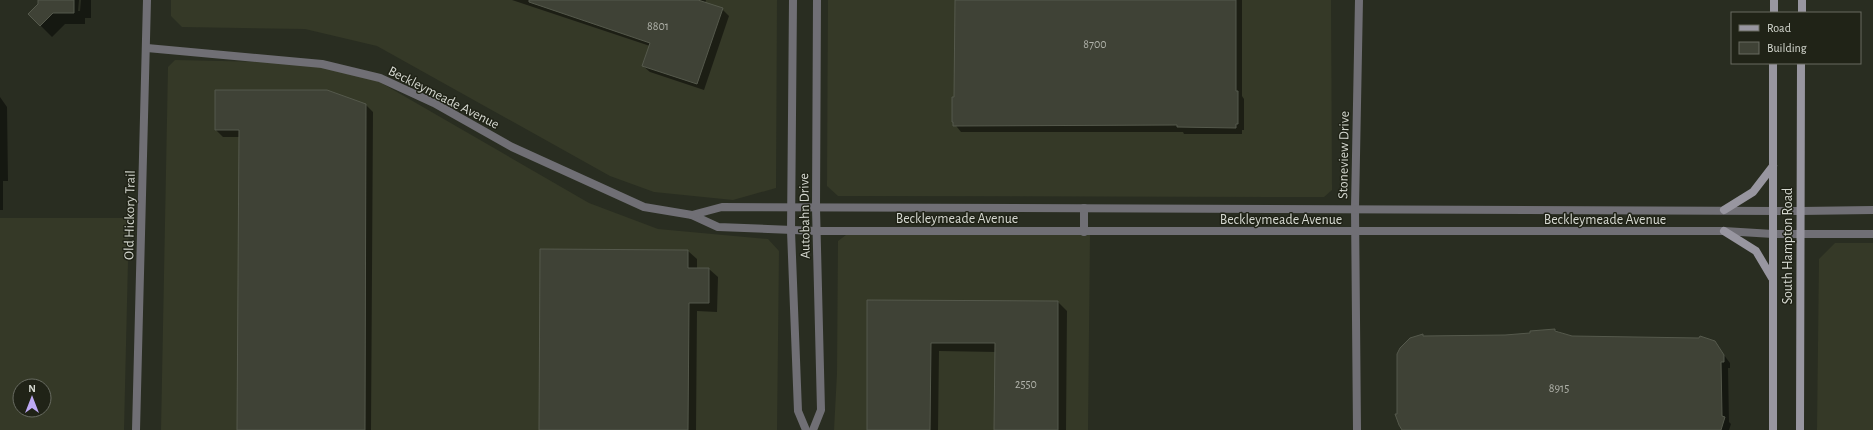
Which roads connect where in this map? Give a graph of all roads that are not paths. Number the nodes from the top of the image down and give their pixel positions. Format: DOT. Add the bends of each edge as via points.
graph roads {
  1 [pos="147,0"];
  2 [pos="793,0"];
  3 [pos="817,0"];
  4 [pos="1360,0"];
  5 [pos="1774,0"];
  6 [pos="1802,0"];
  7 [pos="1774,12"];
  8 [pos="1802,12"];
  9 [pos="147,48"];
  10 [pos="1773,64"];
  11 [pos="1801,64"];
  12 [pos="1773,166"];
  13 [pos="792,208"];
  14 [pos="816,208"];
  15 [pos="1084,208"];
  16 [pos="1355,208"];
  17 [pos="1724,210"];
  18 [pos="1772,210"];
  19 [pos="1873,210"];
  20 [pos="1800,211"];
  21 [pos="692,214"];
  22 [pos="791,231"];
  23 [pos="817,231"];
  24 [pos="1724,231"];
  25 [pos="1084,232"];
  26 [pos="1355,232"];
  27 [pos="1773,234"];
  28 [pos="1800,234"];
  29 [pos="1873,234"];
  30 [pos="1773,278"];
  31 [pos="136,430"];
  32 [pos="806,430"];
  33 [pos="813,430"];
  34 [pos="1357,430"];
  35 [pos="1773,430"];
  36 [pos="1800,430"];
  1 -- 9 [label="street, Old Hickory Trail"];
  2 -- 13 [label="street, Autobahn Drive"];
  3 -- 14 [label="street, Autobahn Drive"];
  4 -- 16 [label="street, Stoneview Drive"];
  5 -- 7 [label="main road"];
  6 -- 8 [label="main road"];
  9 -- 21 [label="street, Beckleymeade Avenue" via="322,64 380,78 512,147 644,207"];
  9 -- 31 [label="street, Old Hickory Trail"];
  10 -- 12 [label="main road, South Hampton Road"];
  11 -- 20 [label="main road, South Hampton Road"];
  12 -- 17 [label="main road" via="1753,192"];
  12 -- 18 [label="main road, South Hampton Road"];
  13 -- 14 [label="street, Beckleymeade Avenue"];
  13 -- 21 [label="street, Beckleymeade Avenue" via="722,207"];
  13 -- 22 [label="street, Autobahn Drive"];
  14 -- 15 [label="street, Beckleymeade Avenue"];
  14 -- 23 [label="street, Autobahn Drive"];
  15 -- 16 [label="street, Beckleymeade Avenue"];
  15 -- 25 [label="street"];
  16 -- 17 [label="street, Beckleymeade Avenue"];
  16 -- 26 [label="street, Stoneview Drive"];
  17 -- 18 [label="street, Beckleymeade Avenue"];
  18 -- 20 [label="street, Beckleymeade Avenue"];
  18 -- 27 [label="main road, South Hampton Road"];
  19 -- 20 [label="street, Beckleymeade Avenue"];
  20 -- 28 [label="main road, South Hampton Road"];
  21 -- 22 [label="street, Beckleymeade Avenue" via="718,226"];
  22 -- 23 [label="street, Beckleymeade Avenue"];
  22 -- 32 [label="street, Autobahn Drive" via="798,411"];
  23 -- 25 [label="street, Beckleymeade Avenue"];
  23 -- 33 [label="street, Autobahn Drive" via="821,410"];
  24 -- 26 [label="street, Beckleymeade Avenue"];
  24 -- 27 [label="street, Beckleymeade Avenue"];
  24 -- 30 [label="main road" via="1756,250"];
  25 -- 26 [label="street, Beckleymeade Avenue"];
  26 -- 34 [label="street, Stoneview Drive"];
  27 -- 28 [label="street, Beckleymeade Avenue"];
  27 -- 30 [label="main road, South Hampton Road"];
  28 -- 29 [label="street, Beckleymeade Avenue"];
  28 -- 36 [label="main road, South Hampton Road"];
  30 -- 35 [label="main road, South Hampton Road"];
}
